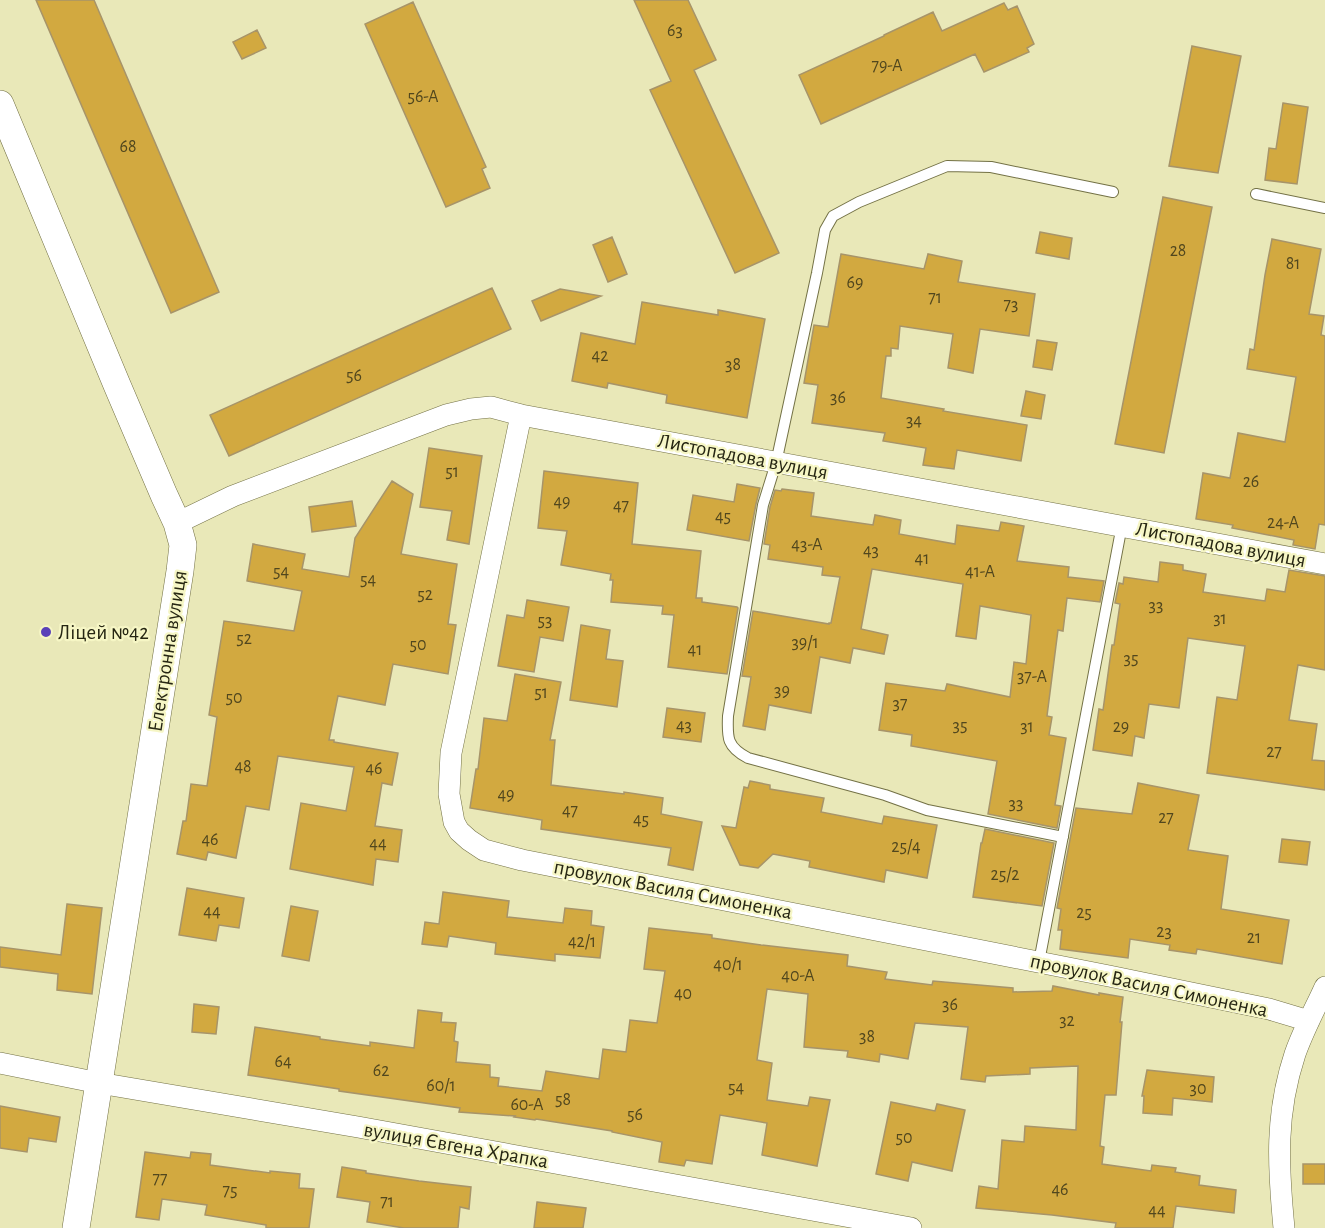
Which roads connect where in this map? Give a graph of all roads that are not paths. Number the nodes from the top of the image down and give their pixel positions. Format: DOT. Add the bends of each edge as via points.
graph roads {
  1 [pos="0,104"];
  2 [pos="1113,192"];
  3 [pos="1256,194"];
  4 [pos="1325,208"];
  5 [pos="521,414"];
  6 [pos="776,463"];
  7 [pos="177,523"];
  8 [pos="1122,525"];
  9 [pos="1325,564"];
  10 [pos="1063,837"];
  11 [pos="1039,962"];
  12 [pos="1324,990"];
  13 [pos="1309,1022"];
  14 [pos="0,1063"];
  15 [pos="99,1083"];
  16 [pos="76,1228"];
  17 [pos="911,1228"];
  18 [pos="1284,1228"];
  1 -- 7 [label="street, Електронна вулиця"];
  2 -- 6 [label="lane" via="992,167 947,166 833,216 825,230"];
  3 -- 4 [label="lane"];
  5 -- 6 [label="street, Листопадова вулиця"];
  5 -- 7 [label="street, Листопадова вулиця" via="491,407 446,415 233,496"];
  5 -- 11 [label="street, провулок Василя Симоненка" via="451,753 449,794 459,831 484,850 522,860"];
  6 -- 8 [label="street, Листопадова вулиця"];
  6 -- 10 [label="lane" via="763,505 728,716 731,746 748,758 927,810"];
  7 -- 15 [label="street, Електронна вулиця" via="183,545 180,571"];
  8 -- 9 [label="street, Листопадова вулиця"];
  8 -- 10 [label="lane"];
  10 -- 11 [label="lane"];
  11 -- 13 [label="street, провулок Василя Симоненка" via="1269,1009"];
  12 -- 13 [label="street"];
  13 -- 18 [label="street" via="1286,1085 1280,1120"];
  14 -- 15 [label="street, вулиця Євгена Храпка"];
  15 -- 16 [label="street, Електронна вулиця"];
  15 -- 17 [label="street, вулиця Євгена Храпка"];
}
